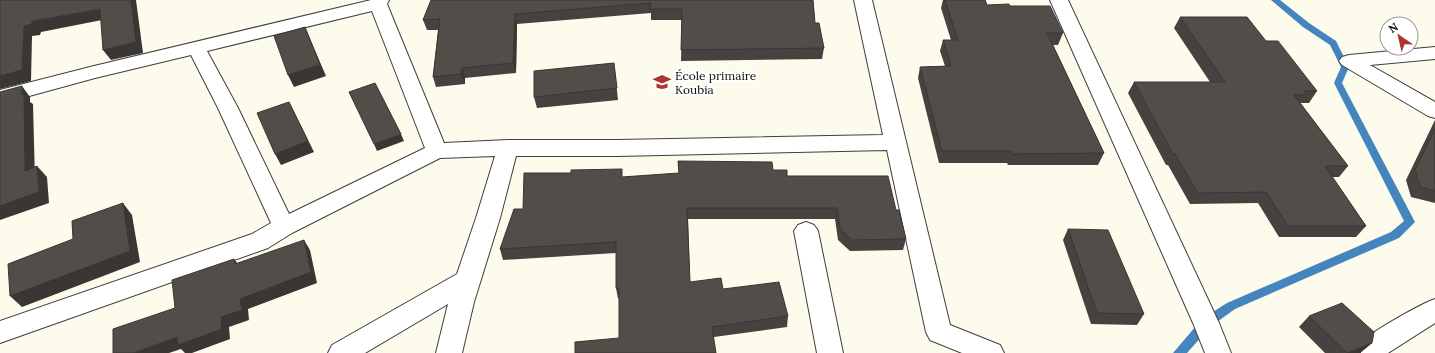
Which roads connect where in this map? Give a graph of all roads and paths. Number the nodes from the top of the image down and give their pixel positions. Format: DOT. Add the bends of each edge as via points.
graph roads {
  1 [pos="863,0"];
  2 [pos="1059,0"];
  3 [pos="379,2"];
  4 [pos="196,47"];
  5 [pos="1435,54"];
  6 [pos="0,97"];
  7 [pos="1435,111"];
  8 [pos="896,142"];
  9 [pos="508,148"];
  10 [pos="438,151"];
  11 [pos="284,227"];
  12 [pos="806,231"];
  13 [pos="467,281"];
  14 [pos="1435,310"];
  15 [pos="0,332"];
  16 [pos="341,353"];
  17 [pos="449,353"];
  18 [pos="830,353"];
  19 [pos="990,353"];
  20 [pos="1218,353"];
  21 [pos="1374,353"];
  1 -- 8 [label="street"];
  2 -- 20 [label="street"];
  3 -- 4 [label="street"];
  3 -- 10 [label="street"];
  4 -- 6 [label="street"];
  4 -- 11 [label="street"];
  5 -- 7 [label="street" via="1350,60"];
  8 -- 9 [label="street"];
  8 -- 19 [label="street" via="939,332"];
  9 -- 10 [label="street"];
  9 -- 13 [label="street"];
  10 -- 11 [label="street"];
  11 -- 15 [label="street" via="260,242"];
  12 -- 18 [label="street"];
  13 -- 16 [label="street"];
  13 -- 17 [label="street"];
  14 -- 21 [label="street" via="1374,348"];
}
